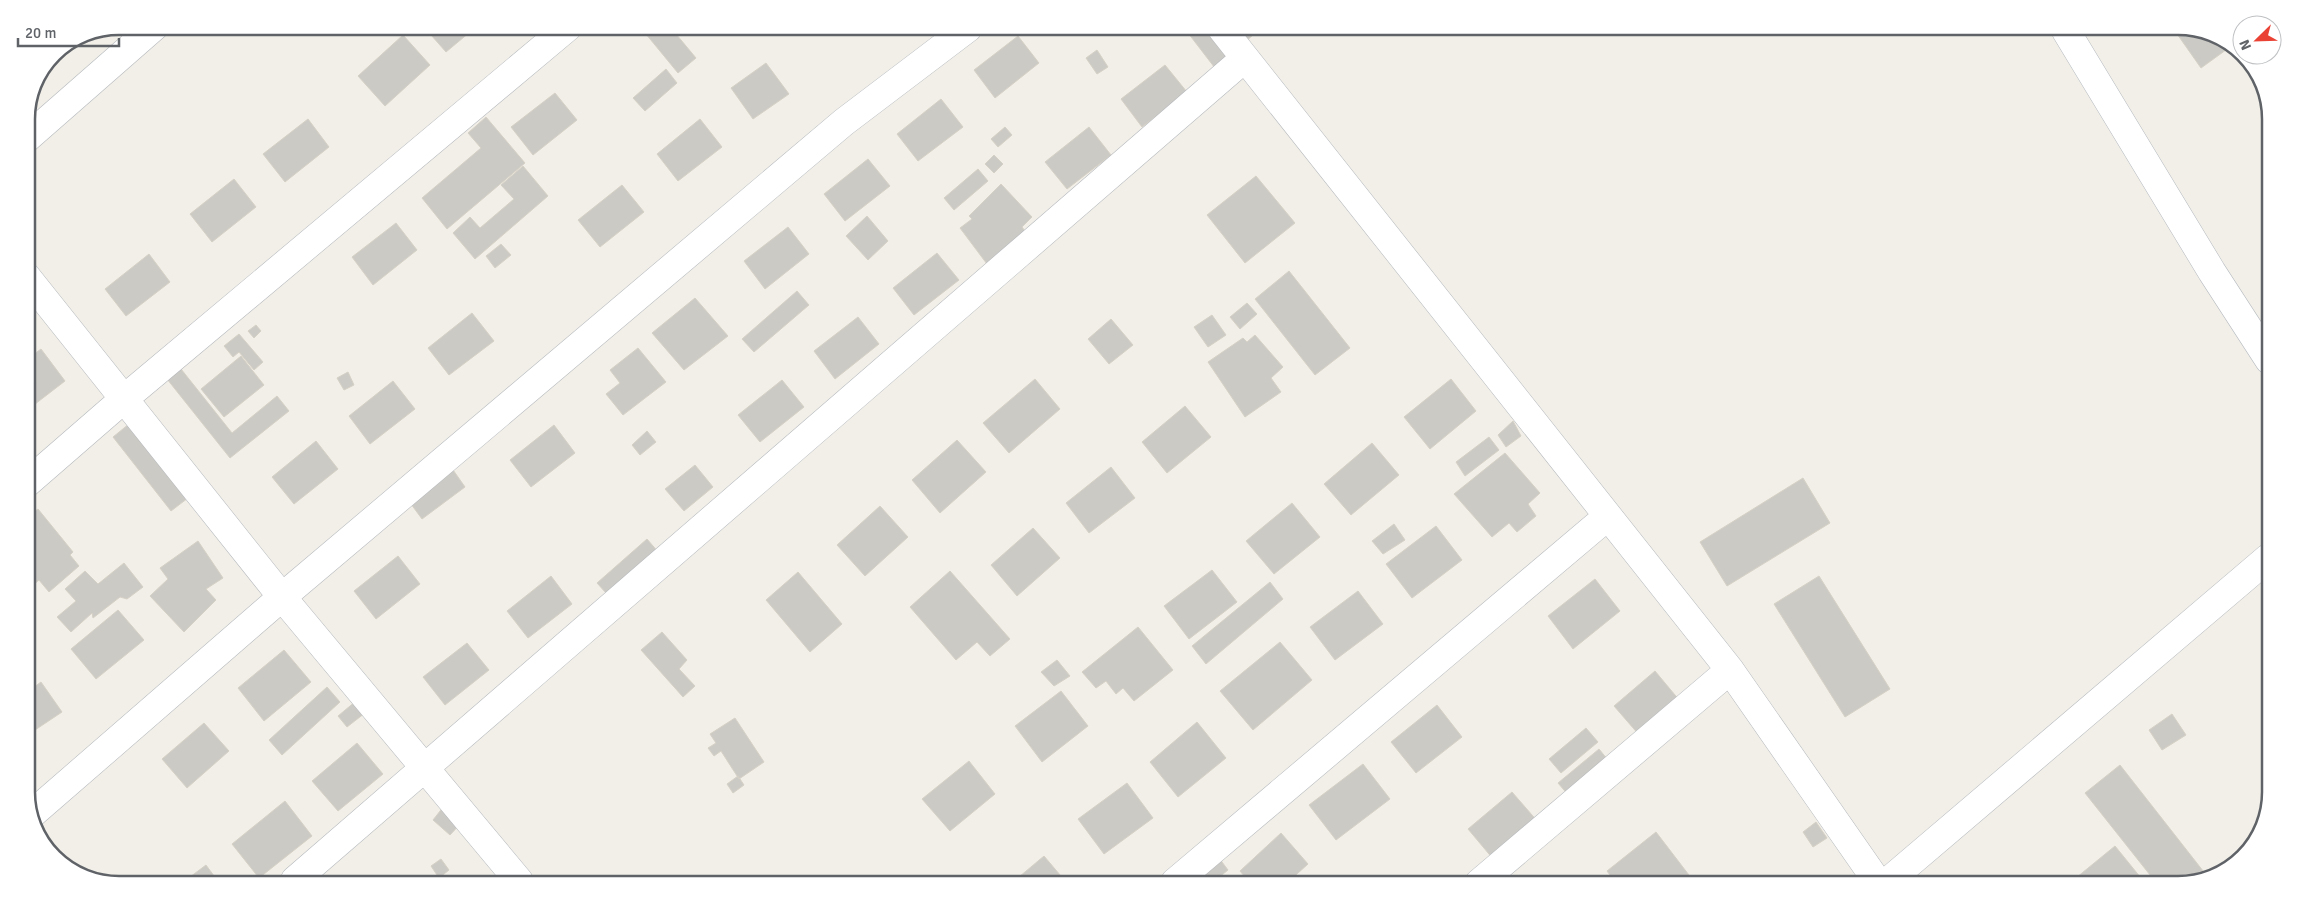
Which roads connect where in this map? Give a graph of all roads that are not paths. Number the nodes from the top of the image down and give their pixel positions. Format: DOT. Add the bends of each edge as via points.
graph roads {
  1 [pos="145,35"];
  2 [pos="558,35"];
  3 [pos="959,35"];
  4 [pos="1227,35"];
  5 [pos="2068,35"];
  6 [pos="1245,58"];
  7 [pos="35,131"];
  8 [pos="35,287"];
  9 [pos="2262,349"];
  10 [pos="125,398"];
  11 [pos="35,476"];
  12 [pos="1608,516"];
  13 [pos="2262,563"];
  14 [pos="282,596"];
  15 [pos="1730,670"];
  16 [pos="423,768"];
  17 [pos="37,809"];
  18 [pos="300,876"];
  19 [pos="515,876"];
  20 [pos="1182,876"];
  21 [pos="1487,876"];
  22 [pos="1873,876"];
  23 [pos="1894,876"];
  1 -- 7 [label="street"];
  2 -- 10 [label="street"];
  3 -- 14 [label="street" via="844,122"];
  4 -- 6 [label="street"];
  5 -- 9 [label="street"];
  6 -- 12 [label="street"];
  6 -- 16 [label="street"];
  8 -- 10 [label="street"];
  10 -- 11 [label="street"];
  10 -- 14 [label="street"];
  12 -- 15 [label="street"];
  12 -- 20 [label="street"];
  13 -- 23 [label="street"];
  14 -- 16 [label="street"];
  14 -- 17 [label="street"];
  15 -- 21 [label="street"];
  15 -- 22 [label="street"];
  16 -- 18 [label="street"];
  16 -- 19 [label="street"];
}
